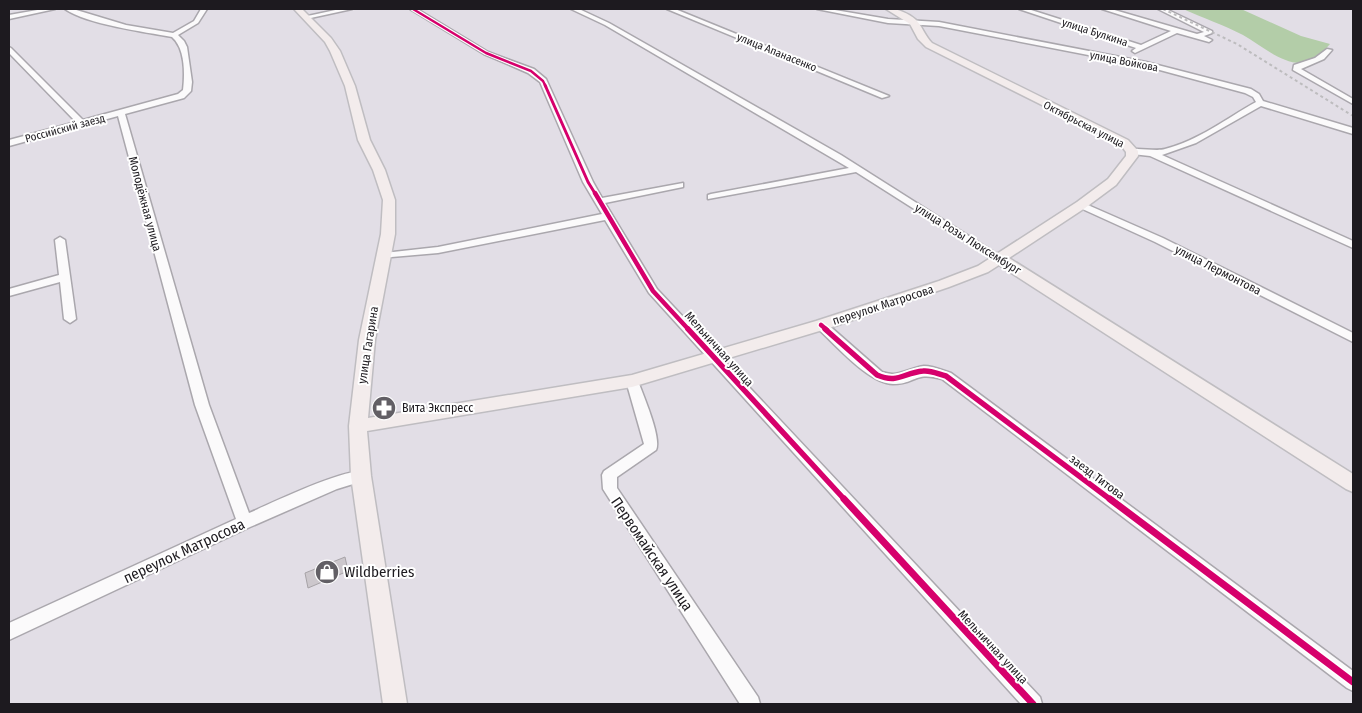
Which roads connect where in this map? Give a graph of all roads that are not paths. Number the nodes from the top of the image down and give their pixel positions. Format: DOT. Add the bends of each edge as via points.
graph roads {
  1 [pos="10,9"];
  2 [pos="52,9"];
  3 [pos="68,9"];
  4 [pos="204,9"];
  5 [pos="349,9"];
  6 [pos="413,9"];
  7 [pos="574,9"];
  8 [pos="597,9"];
  9 [pos="670,9"];
  10 [pos="820,9"];
  11 [pos="890,9"];
  12 [pos="1022,9"];
  13 [pos="1105,9"];
  14 [pos="1162,9"];
  15 [pos="302,13"];
  16 [pos="584,13"];
  17 [pos="21,14"];
  18 [pos="9,16"];
  19 [pos="913,22"];
  20 [pos="1177,30"];
  21 [pos="174,35"];
  22 [pos="1198,36"];
  23 [pos="1209,40"];
  24 [pos="1140,48"];
  25 [pos="9,49"];
  26 [pos="1329,50"];
  27 [pos="1121,60"];
  28 [pos="884,96"];
  29 [pos="1260,102"];
  30 [pos="1353,102"];
  31 [pos="121,113"];
  32 [pos="82,124"];
  33 [pos="1353,130"];
  34 [pos="9,143"];
  35 [pos="1132,151"];
  36 [pos="1152,154"];
  37 [pos="857,169"];
  38 [pos="680,185"];
  39 [pos="711,196"];
  40 [pos="600,202"];
  41 [pos="1081,205"];
  42 [pos="608,216"];
  43 [pos="60,240"];
  44 [pos="1353,245"];
  45 [pos="384,256"];
  46 [pos="1000,259"];
  47 [pos="65,277"];
  48 [pos="9,294"];
  49 [pos="70,319"];
  50 [pos="821,325"];
  51 [pos="1353,338"];
  52 [pos="714,358"];
  53 [pos="632,381"];
  54 [pos="358,426"];
  55 [pos="360,476"];
  56 [pos="1353,484"];
  57 [pos="246,522"];
  58 [pos="9,632"];
  59 [pos="1353,682"];
  60 [pos="395,704"];
  61 [pos="751,704"];
  62 [pos="1033,704"];
  1 -- 17 [label="street"];
  2 -- 17 [label="street"];
  3 -- 21 [label="street" via="134,29"];
  4 -- 21 [label="street" via="196,22"];
  5 -- 15 [label="street"];
  6 -- 40 [label="street, Мельничная улица" via="486,53 531,71 543,81"];
  7 -- 16 [label="street, улица Розы Люксембург"];
  8 -- 16 [label="street"];
  9 -- 28 [label="street, улица Апанасенко"];
  10 -- 19 [label="street"];
  11 -- 19 [label="main road, улица Войкова"];
  12 -- 24 [label="street, улица Булкина"];
  13 -- 20 [label="street"];
  14 -- 22 [label="street" via="1210,32"];
  15 -- 45 [label="main road, улица Гагарина" via="335,51 350,86 364,140 389,200"];
  16 -- 37 [label="street, улица Розы Люксембург" via="691,71"];
  17 -- 18 [label="street"];
  19 -- 27 [label="street, улица Войкова" via="939,24"];
  19 -- 35 [label="main road, Октябрьская улица" via="921,38 929,45 1124,142"];
  20 -- 22 [label="street"];
  20 -- 24 [label="street"];
  21 -- 31 [label="street" via="184,47 186,91 181,96"];
  22 -- 23 [label="street"];
  24 -- 27 [label="street"];
  25 -- 32 [label="street"];
  26 -- 30 [label="street" via="1321,59 1300,65 1297,70"];
  27 -- 29 [label="street, улица Войкова" via="1248,91"];
  29 -- 33 [label="street, улица Войкова"];
  29 -- 36 [label="street" via="1181,148"];
  31 -- 32 [label="street, Российский заезд"];
  31 -- 57 [label="street, Молодёжная улица" via="202,405"];
  32 -- 34 [label="street, Российский заезд"];
  35 -- 36 [label="street, Октябрьская улица"];
  35 -- 41 [label="main road, переулок Матросова" via="1132,156 1112,182"];
  36 -- 44 [label="street, Октябрьская улица"];
  37 -- 39 [label="street"];
  37 -- 46 [label="street, улица Розы Люксембург"];
  38 -- 40 [label="street"];
  40 -- 42 [label="street, Мельничная улица"];
  41 -- 46 [label="main road, переулок Матросова"];
  41 -- 51 [label="street, улица Лермонтова"];
  42 -- 45 [label="street" via="438,250"];
  42 -- 52 [label="street, Мельничная улица" via="653,291"];
  43 -- 47 [label="street"];
  45 -- 54 [label="main road, улица Гагарина" via="367,340"];
  46 -- 50 [label="main road, переулок Матросова" via="944,284"];
  46 -- 56 [label="main road, улица Розы Люксембург"];
  47 -- 48 [label="street"];
  47 -- 49 [label="street"];
  50 -- 52 [label="main road, переулок Матросова"];
  50 -- 59 [label="street, заезд Титова" via="885,379 898,380 929,371 946,376"];
  52 -- 53 [label="main road, переулок Матросова"];
  52 -- 62 [label="street, Мельничная улица"];
  53 -- 54 [label="main road, переулок Матросова"];
  53 -- 61 [label="street, Первомайская улица" via="651,446 609,475 610,489"];
  54 -- 55 [label="main road, улица Гагарина"];
  55 -- 57 [label="street, переулок Матросова" via="333,484"];
  55 -- 60 [label="main road, улица Гагарина"];
  57 -- 58 [label="street, переулок Матросова"];
}
